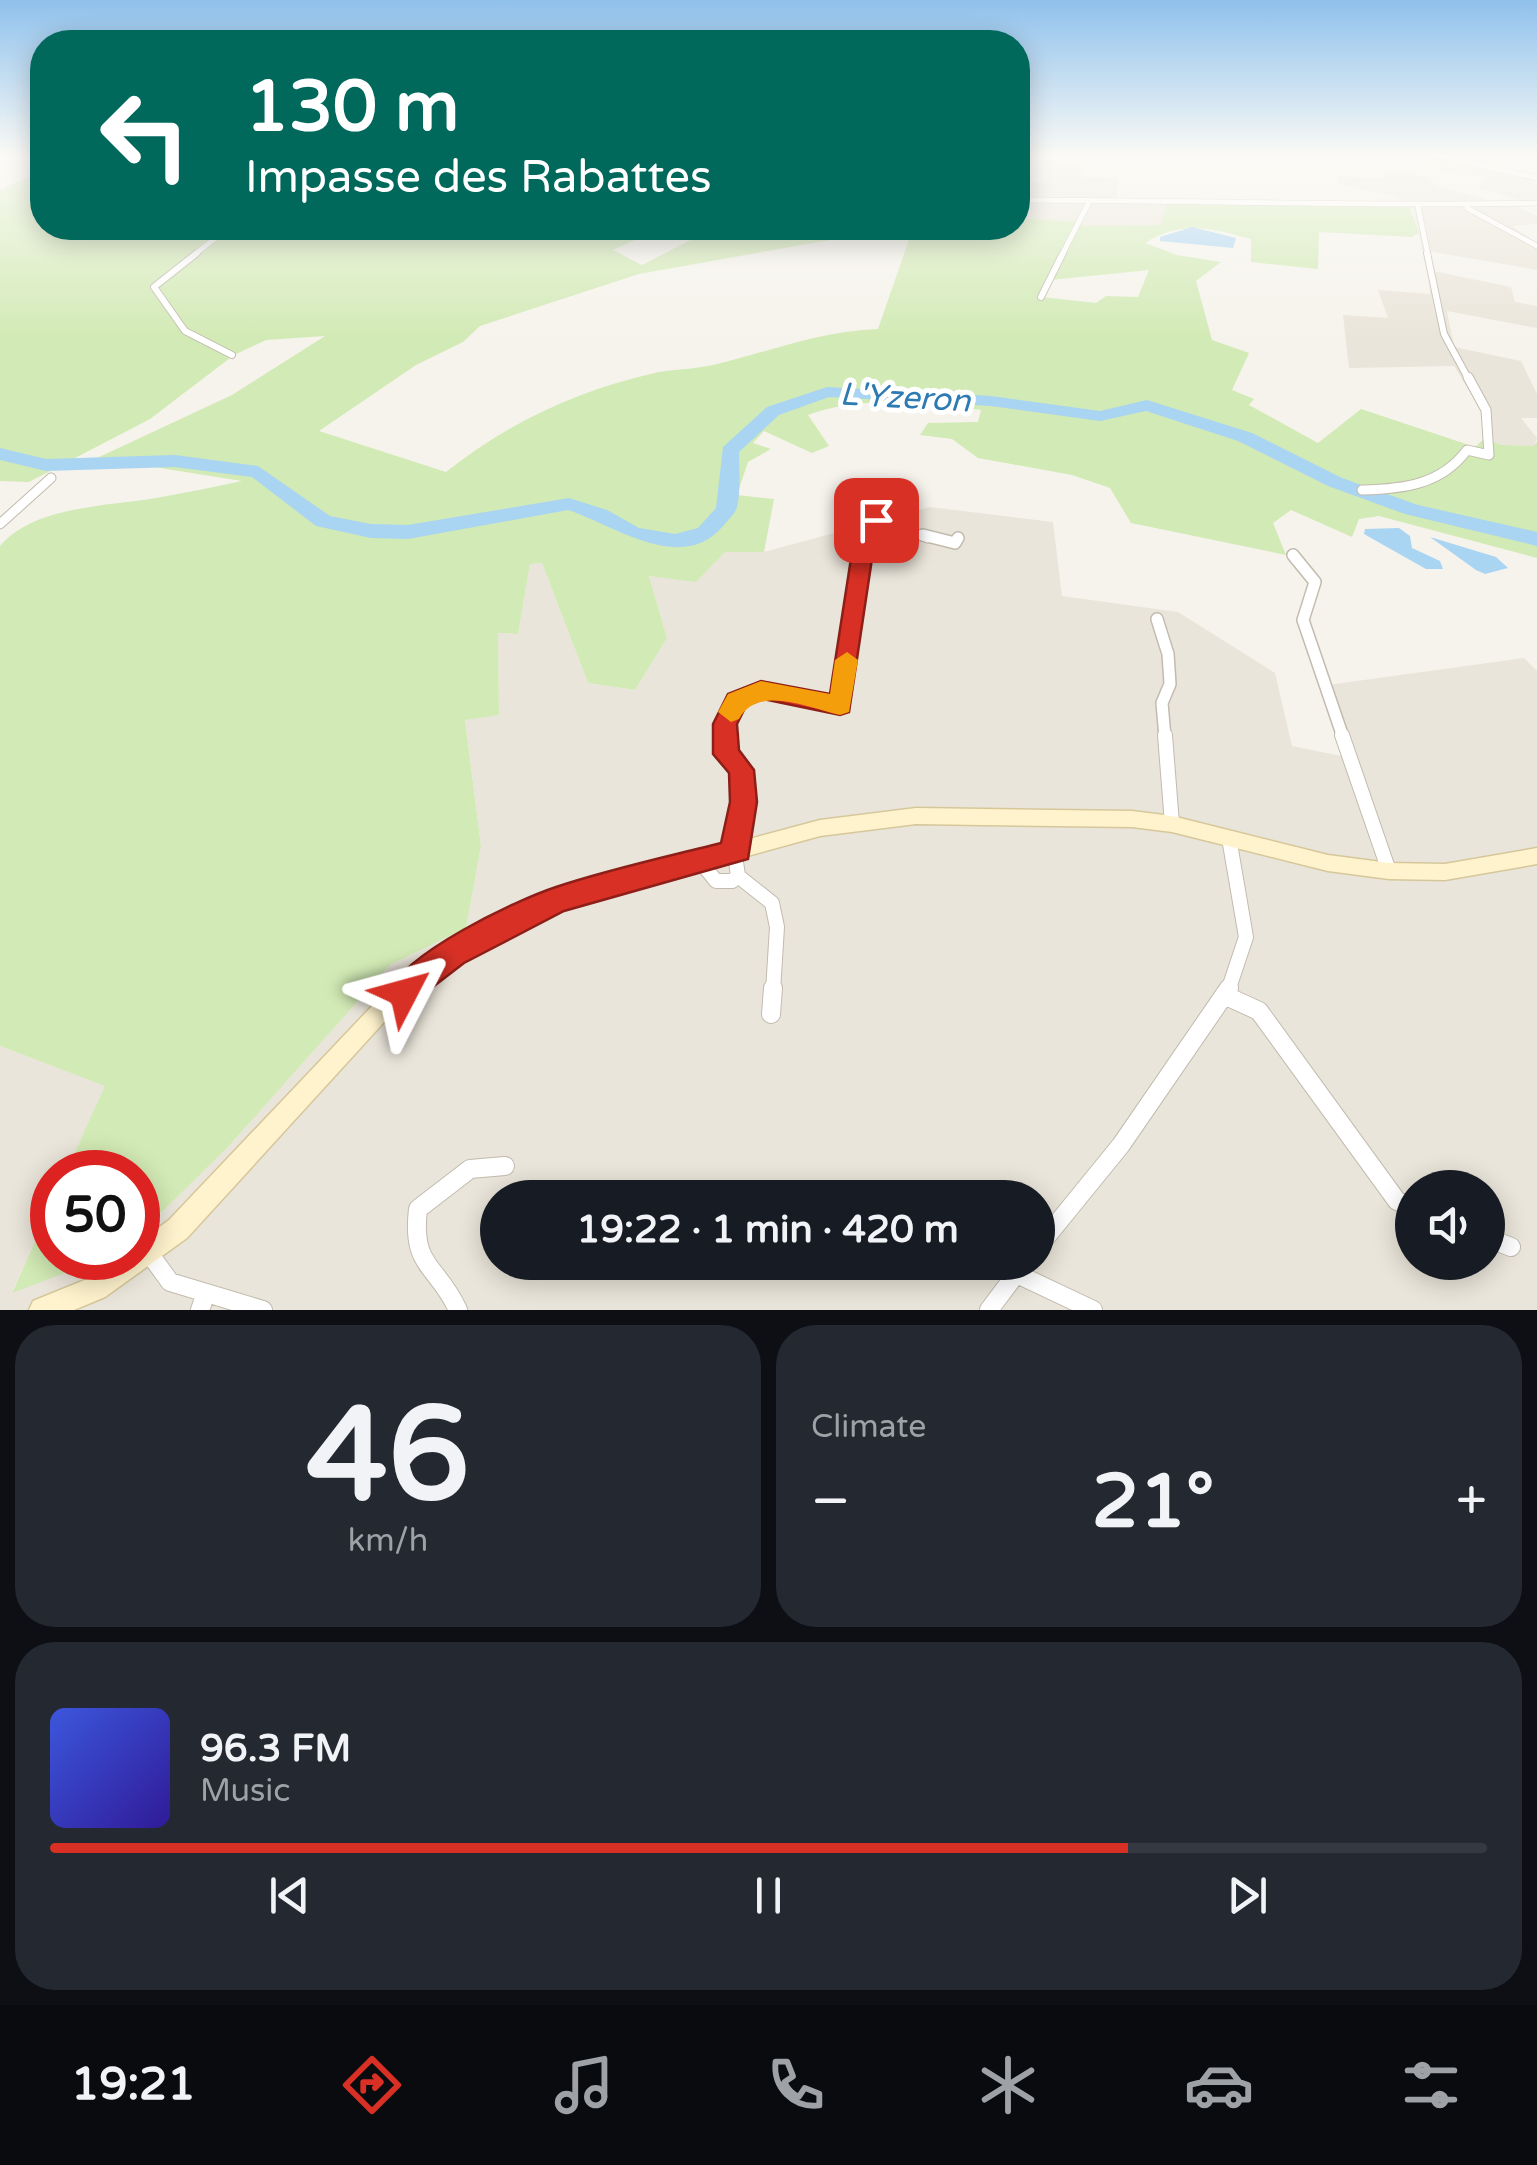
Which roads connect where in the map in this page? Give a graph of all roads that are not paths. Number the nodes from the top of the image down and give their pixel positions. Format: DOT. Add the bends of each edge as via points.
graph roads {
  1 [pos="1081,217"];
  2 [pos="1420,217"];
  3 [pos="1484,217"];
  4 [pos="213,240"];
  5 [pos="1537,246"];
  6 [pos="1041,296"];
  7 [pos="232,355"];
  8 [pos="50,478"];
  9 [pos="1362,490"];
  10 [pos="0,524"];
  11 [pos="958,538"];
  12 [pos="1293,555"];
  13 [pos="1157,618"];
  14 [pos="1172,824"];
  15 [pos="1229,838"];
  16 [pos="738,850"];
  17 [pos="1537,856"];
  18 [pos="700,861"];
  19 [pos="1389,871"];
  20 [pos="738,876"];
  21 [pos="1224,995"];
  22 [pos="771,1014"];
  23 [pos="505,1166"];
  24 [pos="1395,1197"];
  25 [pos="1055,1226"];
  26 [pos="160,1243"];
  27 [pos="1505,1245"];
  28 [pos="1511,1247"];
  29 [pos="160,1269"];
  30 [pos="108,1280"];
  31 [pos="1012,1280"];
  32 [pos="1042,1280"];
  33 [pos="203,1302"];
  34 [pos="42,1310"];
  35 [pos="263,1310"];
  36 [pos="458,1310"];
  37 [pos="989,1310"];
  38 [pos="1094,1310"];
  1 -- 6 [label="street"];
  2 -- 9 [label="street" via="1444,334 1486,410 1491,446 1489,455 1467,450 1440,478"];
  3 -- 5 [label="street"];
  4 -- 7 [label="street" via="154,287 170,318 194,341"];
  8 -- 10 [label="street"];
  11 -- 16 [label="street" via="940,543 906,524 876,520 858,532 862,552 840,706 761,690 737,700 725,724 726,754 741,770"];
  12 -- 19 [label="street" via="1315,582 1303,620"];
  13 -- 14 [label="street" via="1169,669 1162,703"];
  14 -- 15 [label="main road"];
  14 -- 16 [label="main road" via="1086,816 916,816 820,828"];
  15 -- 19 [label="main road"];
  15 -- 21 [label="street" via="1246,937"];
  16 -- 18 [label="main road"];
  16 -- 20 [label="street"];
  17 -- 19 [label="main road" via="1444,872"];
  18 -- 20 [label="street" via="716,881"];
  18 -- 26 [label="main road" via="558,900 453,953 379,1013"];
  20 -- 22 [label="street" via="772,903 777,928"];
  21 -- 24 [label="street" via="1259,1010"];
  21 -- 25 [label="street" via="1121,1145"];
  23 -- 36 [label="street" via="470,1169 418,1209 418,1260 450,1288"];
  27 -- 28 [label="street"];
  29 -- 33 [label="street"];
  30 -- 34 [label="main road"];
  31 -- 37 [label="street"];
  32 -- 38 [label="street"];
  33 -- 35 [label="street"];
}
